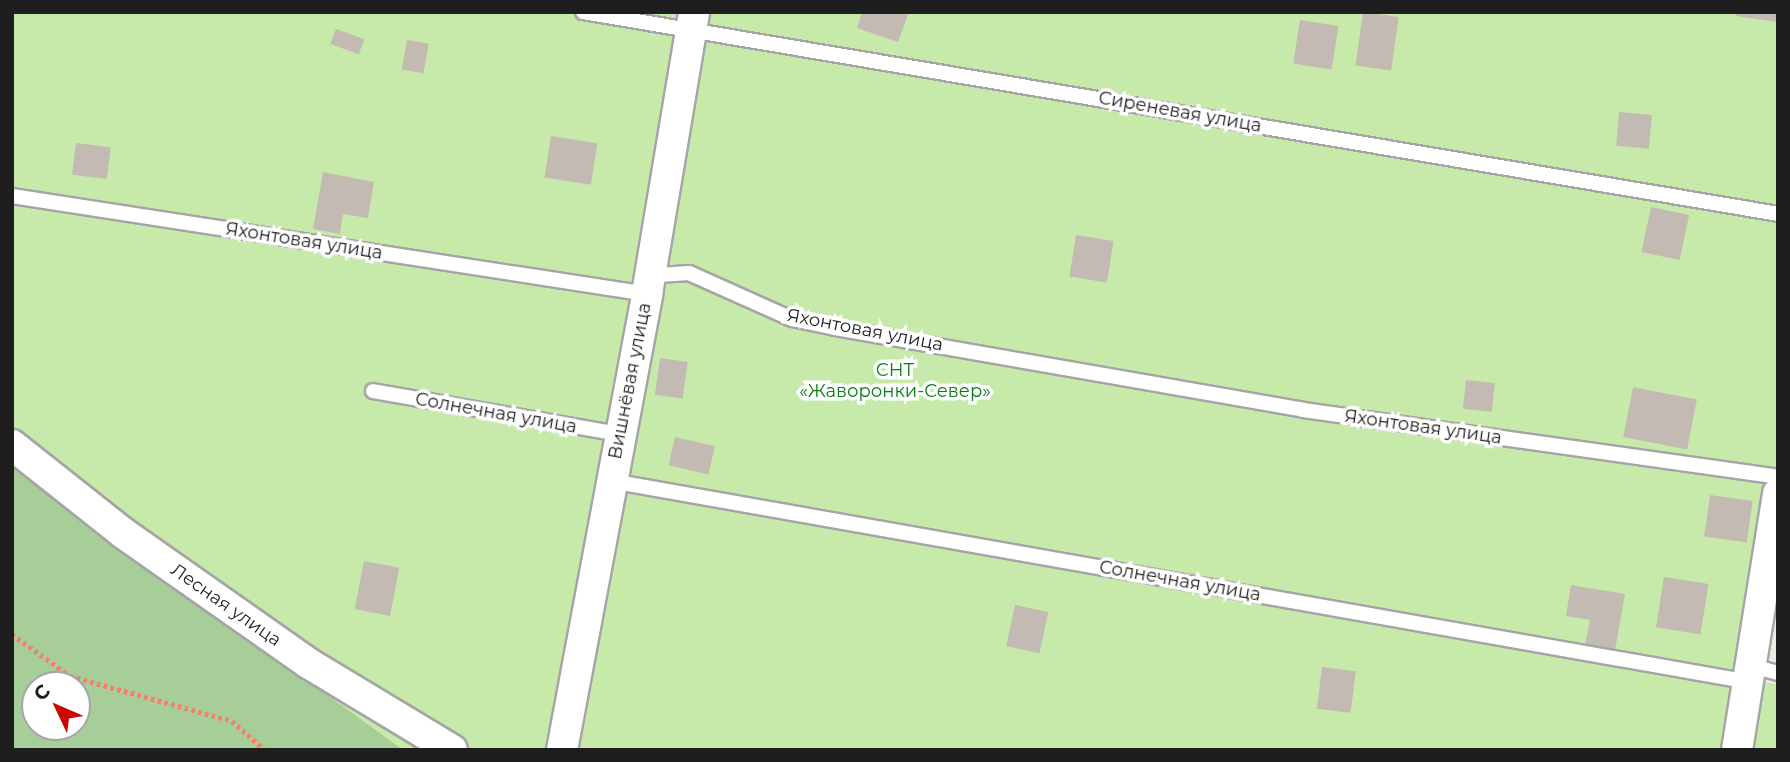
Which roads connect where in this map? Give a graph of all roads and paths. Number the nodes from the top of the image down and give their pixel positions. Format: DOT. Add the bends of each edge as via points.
graph roads {
  1 [pos="583,12"];
  2 [pos="693,21"];
  3 [pos="12,196"];
  4 [pos="1778,214"];
  5 [pos="647,294"];
  6 [pos="373,391"];
  7 [pos="620,434"];
  8 [pos="12,445"];
  9 [pos="1778,477"];
  10 [pos="611,481"];
  11 [pos="1778,493"];
  12 [pos="12,634"];
  13 [pos="1760,674"];
  14 [pos="265,750"];
  15 [pos="452,750"];
  16 [pos="562,750"];
  17 [pos="1737,750"];
  1 -- 2 [label="lane, Сиреневая улица"];
  2 -- 4 [label="lane, Сиреневая улица"];
  2 -- 5 [label="street, Вишнёвая улица"];
  3 -- 5 [label="lane, Яхонтовая улица"];
  5 -- 7 [label="street, Вишнёвая улица"];
  5 -- 9 [label="lane, Яхонтовая улица" via="659,275 689,273 792,319 835,328 1303,410"];
  6 -- 7 [label="lane, Солнечная улица"];
  7 -- 10 [label="street, Вишнёвая улица"];
  8 -- 15 [label="street, Лесная улица" via="123,533 297,655"];
  10 -- 13 [label="lane, Солнечная улица"];
  10 -- 16 [label="street, Вишнёвая улица"];
  11 -- 13 [label="street"];
  12 -- 14 [label="path" via="70,676 232,721"];
  13 -- 17 [label="street"];
}
